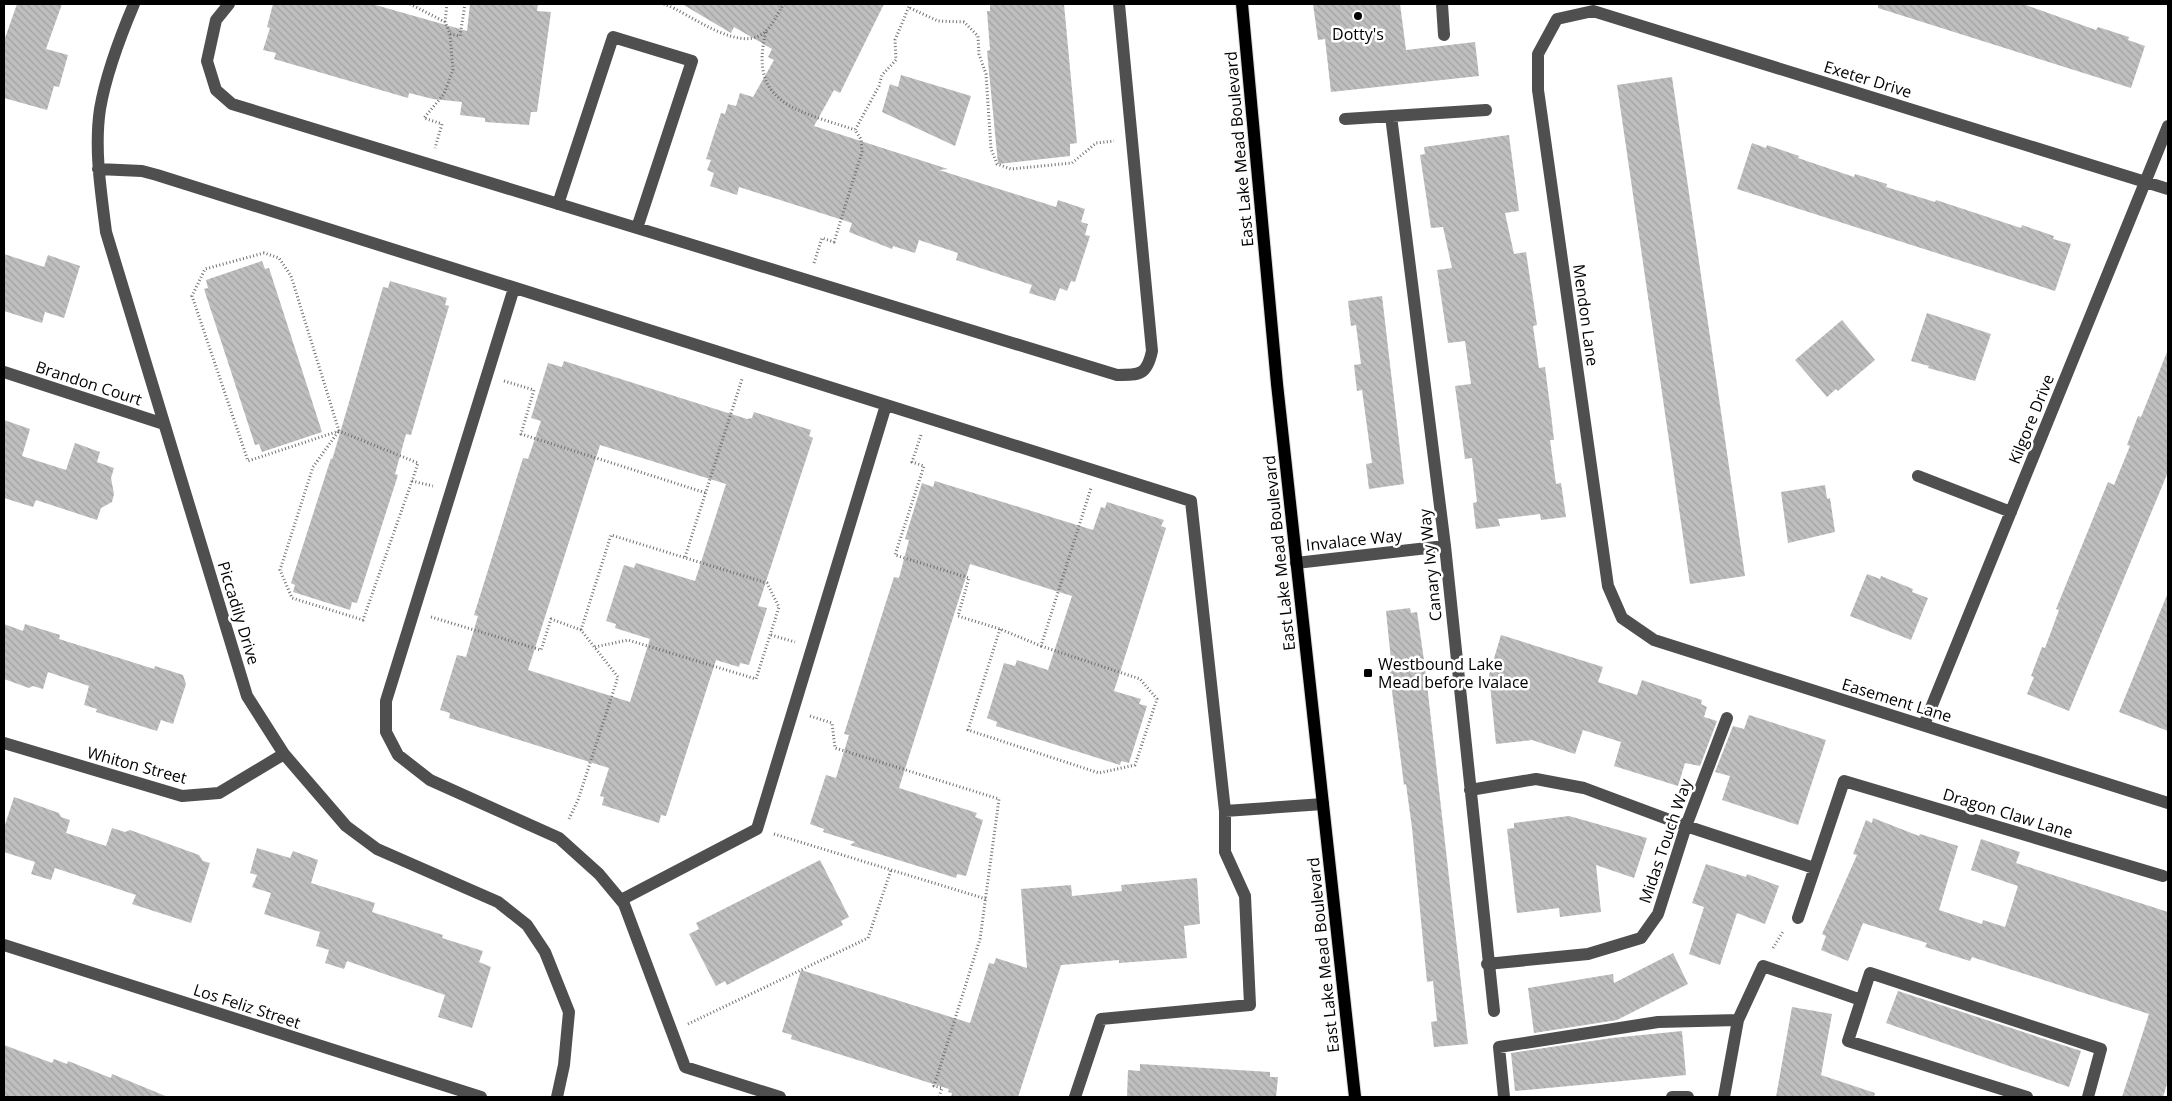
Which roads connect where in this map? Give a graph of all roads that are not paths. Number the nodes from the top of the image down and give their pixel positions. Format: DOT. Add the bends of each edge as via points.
graph roads {
  1 [pos="134,4"];
  2 [pos="229,4"];
  3 [pos="1119,4"];
  4 [pos="1242,4"];
  5 [pos="1442,4"];
  6 [pos="1557,19"];
  7 [pos="1444,35"];
  8 [pos="1486,110"];
  9 [pos="1391,116"];
  10 [pos="1345,119"];
  11 [pos="2168,126"];
  12 [pos="98,169"];
  13 [pos="2147,182"];
  14 [pos="2168,189"];
  15 [pos="558,204"];
  16 [pos="637,228"];
  17 [pos="514,288"];
  18 [pos="4,372"];
  19 [pos="886,405"];
  20 [pos="164,424"];
  21 [pos="1918,476"];
  22 [pos="2011,512"];
  23 [pos="1445,546"];
  24 [pos="1296,563"];
  25 [pos="1622,618"];
  26 [pos="1726,718"];
  27 [pos="1924,725"];
  28 [pos="4,743"];
  29 [pos="284,754"];
  30 [pos="1470,790"];
  31 [pos="2168,803"];
  32 [pos="1323,804"];
  33 [pos="1225,811"];
  34 [pos="1686,826"];
  35 [pos="1814,868"];
  36 [pos="2163,876"];
  37 [pos="620,900"];
  38 [pos="1798,918"];
  39 [pos="4,945"];
  40 [pos="1488,964"];
  41 [pos="1861,1000"];
  42 [pos="1494,1011"];
  43 [pos="1738,1020"];
  44 [pos="481,1097"];
  45 [pos="557,1097"];
  46 [pos="780,1097"];
  47 [pos="1075,1097"];
  48 [pos="1355,1097"];
  49 [pos="1504,1097"];
  50 [pos="1672,1097"];
  51 [pos="1688,1097"];
  52 [pos="1724,1097"];
  53 [pos="2027,1097"];
  54 [pos="2088,1097"];
  1 -- 12 [label="street, Piccadily Drive" via="120,37 100,110"];
  2 -- 15 [label="street" via="216,20 207,61 216,90 232,104"];
  3 -- 16 [label="street" via="1152,351 1149,366 1138,374 1117,374"];
  4 -- 24 [label="main road, East Lake Mead Boulevard" via="1276,384"];
  5 -- 7 [label="street"];
  6 -- 13 [label="street, Exeter Drive" via="1593,11"];
  6 -- 25 [label="street, Mendon Lane" via="1538,54 1538,90 1608,586"];
  8 -- 9 [label="street"];
  9 -- 10 [label="street"];
  9 -- 23 [label="street, Canary Ivy Way"];
  11 -- 13 [label="street, Kilgore Drive"];
  12 -- 17 [label="street" via="142,171"];
  12 -- 20 [label="street, Piccadily Drive" via="106,232"];
  13 -- 14 [label="street, Exeter Drive"];
  13 -- 22 [label="street, Kilgore Drive"];
  15 -- 16 [label="street"];
  15 -- 16 [label="street" via="613,37 692,61"];
  17 -- 19 [label="street"];
  17 -- 37 [label="street" via="386,701 386,732 398,754 430,780 559,838 599,874"];
  18 -- 20 [label="street, Brandon Court"];
  19 -- 33 [label="street" via="1191,501"];
  19 -- 37 [label="street" via="757,829"];
  20 -- 29 [label="street, Piccadily Drive" via="247,696"];
  21 -- 22 [label="street"];
  22 -- 27 [label="street, Kilgore Drive"];
  23 -- 24 [label="street, Invalace Way"];
  23 -- 30 [label="street, Canary Ivy Way"];
  24 -- 32 [label="main road, East Lake Mead Boulevard"];
  25 -- 27 [label="street, Easement Lane" via="1654,640"];
  26 -- 34 [label="street, Midas Touch Way"];
  27 -- 31 [label="street, Easement Lane"];
  28 -- 29 [label="street, Whiton Street" via="182,796 220,793"];
  29 -- 45 [label="street, Piccadily Drive" via="346,826 377,849 498,902 527,925 545,952 569,1012"];
  30 -- 34 [label="street" via="1536,779 1584,788"];
  30 -- 40 [label="street, Canary Ivy Way"];
  32 -- 33 [label="street"];
  32 -- 48 [label="main road, East Lake Mead Boulevard"];
  33 -- 47 [label="street" via="1225,852 1244,896 1250,1006 1101,1019"];
  34 -- 35 [label="street"];
  34 -- 40 [label="street, Midas Touch Way" via="1658,914 1641,938 1588,954"];
  35 -- 36 [label="street, Dragon Claw Lane" via="1844,781"];
  35 -- 38 [label="street"];
  37 -- 46 [label="street" via="685,1067"];
  39 -- 44 [label="street, Los Feliz Street"];
  40 -- 42 [label="street, Canary Ivy Way"];
  41 -- 43 [label="street" via="1763,966"];
  41 -- 53 [label="street" via="1848,1041"];
  41 -- 54 [label="street" via="1870,973 2101,1049"];
  43 -- 49 [label="street" via="1658,1022 1499,1047"];
  43 -- 52 [label="street"];
  50 -- 51 [label="street"];
}
